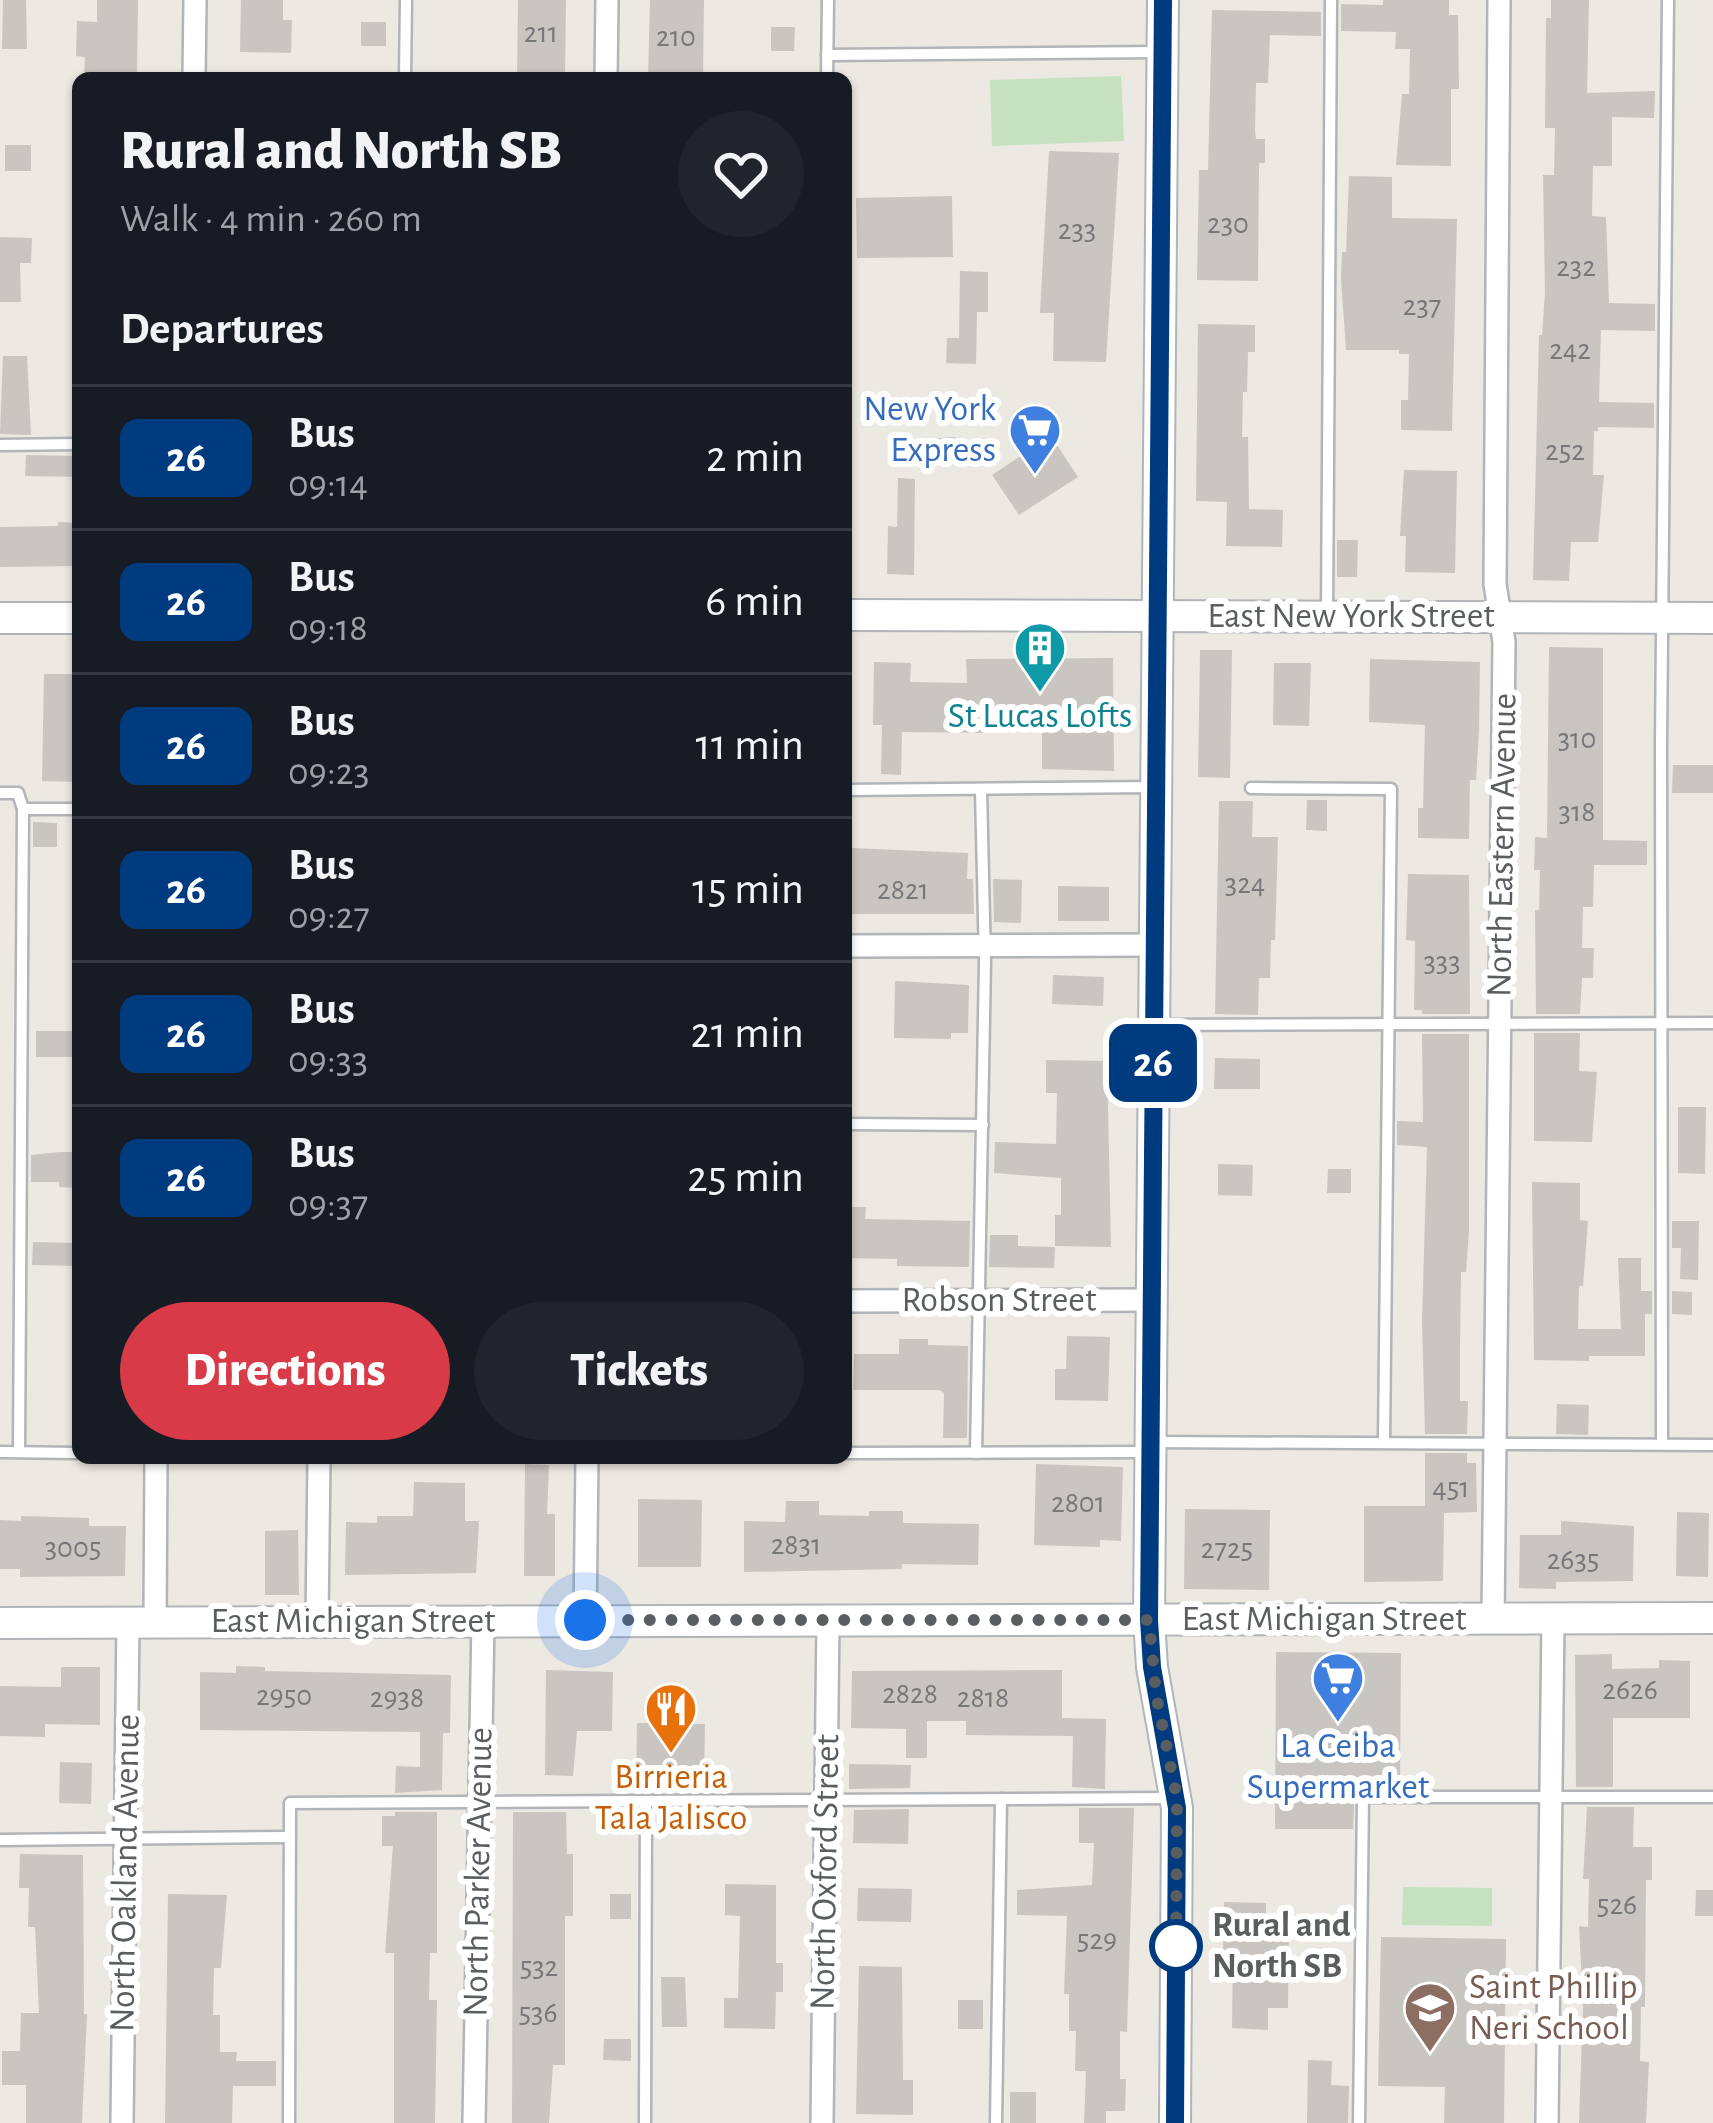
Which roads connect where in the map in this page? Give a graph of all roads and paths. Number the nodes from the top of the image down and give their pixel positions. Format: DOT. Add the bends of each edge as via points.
graph roads {
  1 [pos="195,0"];
  2 [pos="406,0"];
  3 [pos="607,0"];
  4 [pos="828,0"];
  5 [pos="1163,0"];
  6 [pos="1331,0"];
  7 [pos="1499,0"];
  8 [pos="1668,0"];
  9 [pos="1163,52"];
  10 [pos="827,55"];
  11 [pos="194,72"];
  12 [pos="405,72"];
  13 [pos="606,72"];
  14 [pos="827,72"];
  15 [pos="72,444"];
  16 [pos="0,445"];
  17 [pos="852,615"];
  18 [pos="1327,615"];
  19 [pos="1156,616"];
  20 [pos="1499,616"];
  21 [pos="0,618"];
  22 [pos="72,618"];
  23 [pos="1664,618"];
  24 [pos="1713,618"];
  25 [pos="1154,787"];
  26 [pos="1251,788"];
  27 [pos="852,790"];
  28 [pos="981,790"];
  29 [pos="0,793"];
  30 [pos="72,808"];
  31 [pos="23,809"];
  32 [pos="984,945"];
  33 [pos="1154,945"];
  34 [pos="852,946"];
  35 [pos="1660,1023"];
  36 [pos="1713,1023"];
  37 [pos="1390,1024"];
  38 [pos="1499,1024"];
  39 [pos="1153,1025"];
  40 [pos="852,1124"];
  41 [pos="983,1125"];
  42 [pos="852,1300"];
  43 [pos="981,1300"];
  44 [pos="1151,1300"];
  45 [pos="1495,1441"];
  46 [pos="1384,1442"];
  47 [pos="1662,1444"];
  48 [pos="1713,1445"];
  49 [pos="1150,1447"];
  50 [pos="0,1452"];
  51 [pos="19,1452"];
  52 [pos="72,1453"];
  53 [pos="852,1453"];
  54 [pos="976,1453"];
  55 [pos="156,1464"];
  56 [pos="319,1464"];
  57 [pos="587,1464"];
  58 [pos="1493,1618"];
  59 [pos="1553,1618"];
  60 [pos="1713,1618"];
  61 [pos="585,1620"];
  62 [pos="1149,1620"];
  63 [pos="317,1621"];
  64 [pos="483,1621"];
  65 [pos="828,1621"];
  66 [pos="141,1622"];
  67 [pos="0,1623"];
  68 [pos="1551,1797"];
  69 [pos="1177,1798"];
  70 [pos="1713,1798"];
  71 [pos="1000,1799"];
  72 [pos="826,1800"];
  73 [pos="646,1801"];
  74 [pos="480,1802"];
  75 [pos="290,1837"];
  76 [pos="125,1839"];
  77 [pos="0,1840"];
  78 [pos="122,2123"];
  79 [pos="289,2123"];
  80 [pos="474,2123"];
  81 [pos="645,2123"];
  82 [pos="822,2123"];
  83 [pos="996,2123"];
  84 [pos="1175,2123"];
  85 [pos="1359,2123"];
  86 [pos="1547,2123"];
  1 -- 11 [label="street"];
  2 -- 12 [label="lane"];
  3 -- 13 [label="street"];
  4 -- 10 [label="lane"];
  5 -- 9 [label="main road"];
  6 -- 18 [label="lane"];
  7 -- 20 [label="street, North Eastern Avenue"];
  8 -- 23 [label="lane"];
  9 -- 10 [label="lane"];
  9 -- 19 [label="main road"];
  10 -- 14 [label="lane"];
  15 -- 16 [label="lane"];
  17 -- 19 [label="main road, East New York Street"];
  18 -- 19 [label="main road, East New York Street"];
  18 -- 20 [label="main road, East New York Street"];
  19 -- 25 [label="main road"];
  20 -- 23 [label="main road, East New York Street"];
  20 -- 38 [label="street, North Eastern Avenue"];
  21 -- 22 [label="main road"];
  23 -- 24 [label="main road, East New York Street"];
  23 -- 35 [label="lane"];
  25 -- 28 [label="lane"];
  25 -- 33 [label="main road"];
  26 -- 37 [label="lane" via="1391,789"];
  27 -- 28 [label="lane"];
  28 -- 32 [label="lane"];
  29 -- 31 [label="lane" via="18,793"];
  30 -- 31 [label="lane"];
  31 -- 51 [label="lane"];
  32 -- 33 [label="street"];
  32 -- 34 [label="street"];
  32 -- 41 [label="lane"];
  33 -- 39 [label="main road"];
  35 -- 36 [label="lane"];
  35 -- 38 [label="lane"];
  35 -- 47 [label="lane"];
  37 -- 38 [label="lane"];
  37 -- 39 [label="lane"];
  37 -- 46 [label="lane"];
  38 -- 45 [label="street, North Eastern Avenue"];
  39 -- 44 [label="main road"];
  40 -- 41 [label="lane"];
  41 -- 43 [label="lane"];
  42 -- 43 [label="street, Robson Street"];
  43 -- 44 [label="street, Robson Street"];
  43 -- 54 [label="lane"];
  44 -- 49 [label="main road"];
  45 -- 46 [label="lane"];
  45 -- 47 [label="lane"];
  45 -- 58 [label="street, North Eastern Avenue"];
  46 -- 49 [label="lane"];
  47 -- 48 [label="lane"];
  49 -- 54 [label="lane"];
  49 -- 62 [label="main road"];
  50 -- 51 [label="lane"];
  51 -- 52 [label="lane"];
  53 -- 54 [label="lane"];
  55 -- 66 [label="street, North Oakland Avenue"];
  56 -- 63 [label="street"];
  57 -- 61 [label="street"];
  58 -- 59 [label="main road, East Michigan Street"];
  58 -- 62 [label="main road, East Michigan Street"];
  59 -- 60 [label="main road, East Michigan Street"];
  59 -- 68 [label="street"];
  61 -- 64 [label="main road, East Michigan Street"];
  61 -- 65 [label="main road, East Michigan Street"];
  62 -- 65 [label="main road, East Michigan Street"];
  62 -- 69 [label="main road"];
  63 -- 64 [label="main road, East Michigan Street"];
  63 -- 66 [label="main road, East Michigan Street"];
  64 -- 74 [label="street, North Parker Avenue"];
  65 -- 72 [label="street, North Oxford Street"];
  66 -- 67 [label="main road, East Michigan Street"];
  66 -- 76 [label="street, North Oakland Avenue"];
  68 -- 70 [label="lane"];
  68 -- 85 [label="lane" via="1363,1797"];
  68 -- 86 [label="street"];
  69 -- 71 [label="lane"];
  69 -- 84 [label="main road"];
  71 -- 72 [label="lane"];
  71 -- 83 [label="lane"];
  72 -- 73 [label="lane"];
  72 -- 82 [label="street, North Oxford Street"];
  73 -- 74 [label="lane"];
  73 -- 81 [label="lane"];
  74 -- 75 [label="lane" via="290,1804"];
  74 -- 80 [label="street, North Parker Avenue"];
  75 -- 76 [label="lane"];
  75 -- 79 [label="lane"];
  76 -- 77 [label="lane"];
  76 -- 78 [label="street, North Oakland Avenue"];
}
